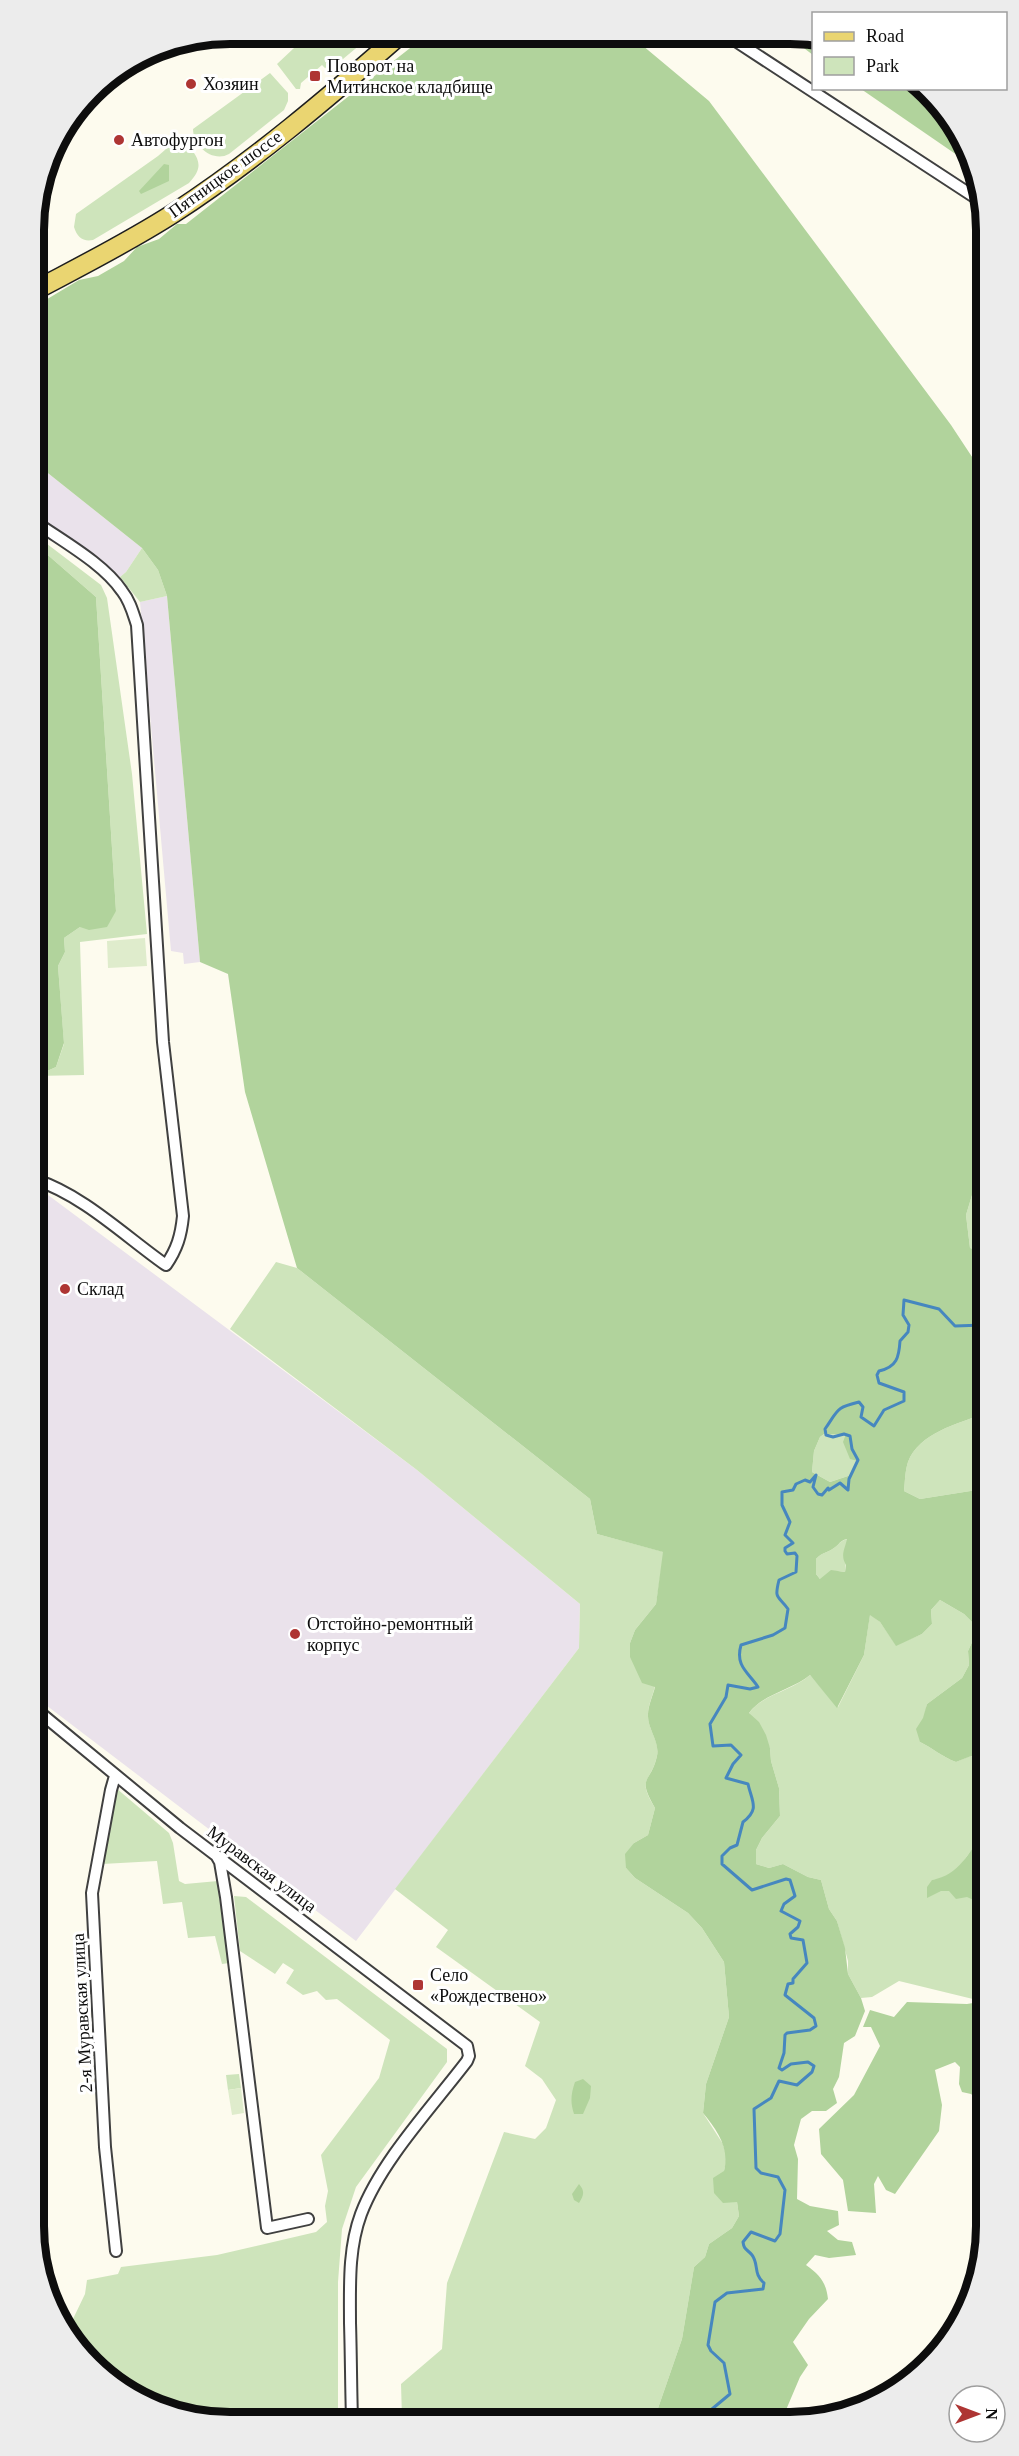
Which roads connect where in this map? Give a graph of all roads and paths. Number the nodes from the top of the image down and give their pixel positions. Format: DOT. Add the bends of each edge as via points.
graph roads {
  1 [pos="375,44"];
  2 [pos="389,44"];
  3 [pos="740,44"];
  4 [pos="972,195"];
  5 [pos="44,275"];
  6 [pos="44,286"];
  7 [pos="44,528"];
  8 [pos="44,1182"];
  9 [pos="44,1716"];
  10 [pos="115,1776"];
  11 [pos="215,1854"];
  12 [pos="308,2219"];
  13 [pos="116,2251"];
  14 [pos="351,2412"];
  1 -- 5 [label="main road, Пятницкое шоссе" via="191,190"];
  2 -- 6 [label="main road, Пятницкое шоссе" via="251,158 197,197"];
  3 -- 4 [label="street"];
  7 -- 8 [label="street" via="108,574 123,591 136,625 163,1042 183,1216 176,1250 166,1265 78,1201"];
  9 -- 10 [label="street, Муравская улица"];
  10 -- 11 [label="street, Муравская улица"];
  10 -- 13 [label="street, 2-я Муравская улица" via="92,1893 105,2147"];
  11 -- 12 [label="street" via="226,1897 267,2228"];
  11 -- 14 [label="street, Муравская улица" via="463,2041 469,2050 467,2061 373,2187 360,2216 350,2276"];
}
